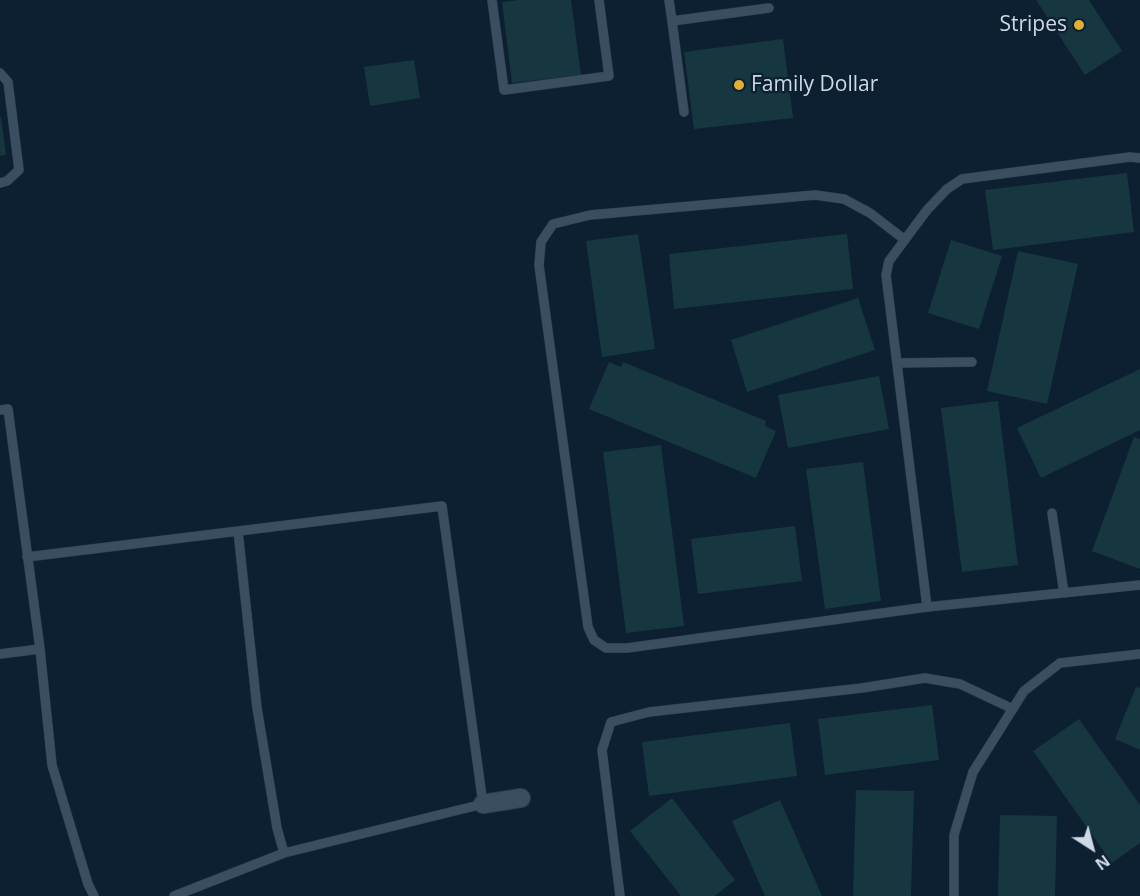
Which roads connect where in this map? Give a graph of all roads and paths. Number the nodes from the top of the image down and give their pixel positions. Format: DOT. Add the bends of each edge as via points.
graph roads {
  1 [pos="492,0"];
  2 [pos="599,0"];
  3 [pos="669,0"];
  4 [pos="769,8"];
  5 [pos="672,21"];
  6 [pos="0,74"];
  7 [pos="684,112"];
  8 [pos="1140,158"];
  9 [pos="0,183"];
  10 [pos="905,240"];
  11 [pos="972,362"];
  12 [pos="897,363"];
  13 [pos="0,410"];
  14 [pos="1052,513"];
  15 [pos="238,531"];
  16 [pos="27,557"];
  17 [pos="1140,585"];
  18 [pos="1064,593"];
  19 [pos="927,607"];
  20 [pos="40,649"];
  21 [pos="0,654"];
  22 [pos="1140,654"];
  23 [pos="1013,709"];
  24 [pos="521,798"];
  25 [pos="483,804"];
  26 [pos="284,853"];
  27 [pos="94,896"];
  28 [pos="174,896"];
  29 [pos="620,896"];
  30 [pos="954,896"];
  1 -- 2 [label="lane" via="504,90 609,76"];
  3 -- 5 [label="lane"];
  4 -- 5 [label="lane"];
  5 -- 7 [label="lane"];
  6 -- 9 [label="lane" via="8,82 19,170"];
  8 -- 10 [label="lane" via="962,179 927,210"];
  10 -- 12 [label="lane" via="890,261 886,275"];
  10 -- 19 [label="lane" via="844,199 815,195 590,215 554,224 541,242 539,265 588,627 594,640 606,648 627,648"];
  11 -- 12 [label="lane"];
  12 -- 19 [label="lane"];
  13 -- 16 [label="lane" via="8,409"];
  14 -- 18 [label="lane"];
  15 -- 16 [label="lane"];
  15 -- 25 [label="lane" via="442,506"];
  15 -- 26 [label="lane" via="257,708"];
  16 -- 20 [label="lane"];
  17 -- 18 [label="lane"];
  18 -- 19 [label="lane"];
  20 -- 21 [label="lane"];
  20 -- 27 [label="lane" via="52,765"];
  22 -- 23 [label="lane" via="1060,663 1024,692"];
  23 -- 29 [label="lane" via="960,684 925,678 649,712 611,722 602,750"];
  23 -- 30 [label="lane" via="973,772 954,835"];
  24 -- 25 [label="street"];
  25 -- 26 [label="lane"];
  26 -- 28 [label="lane"];
}
